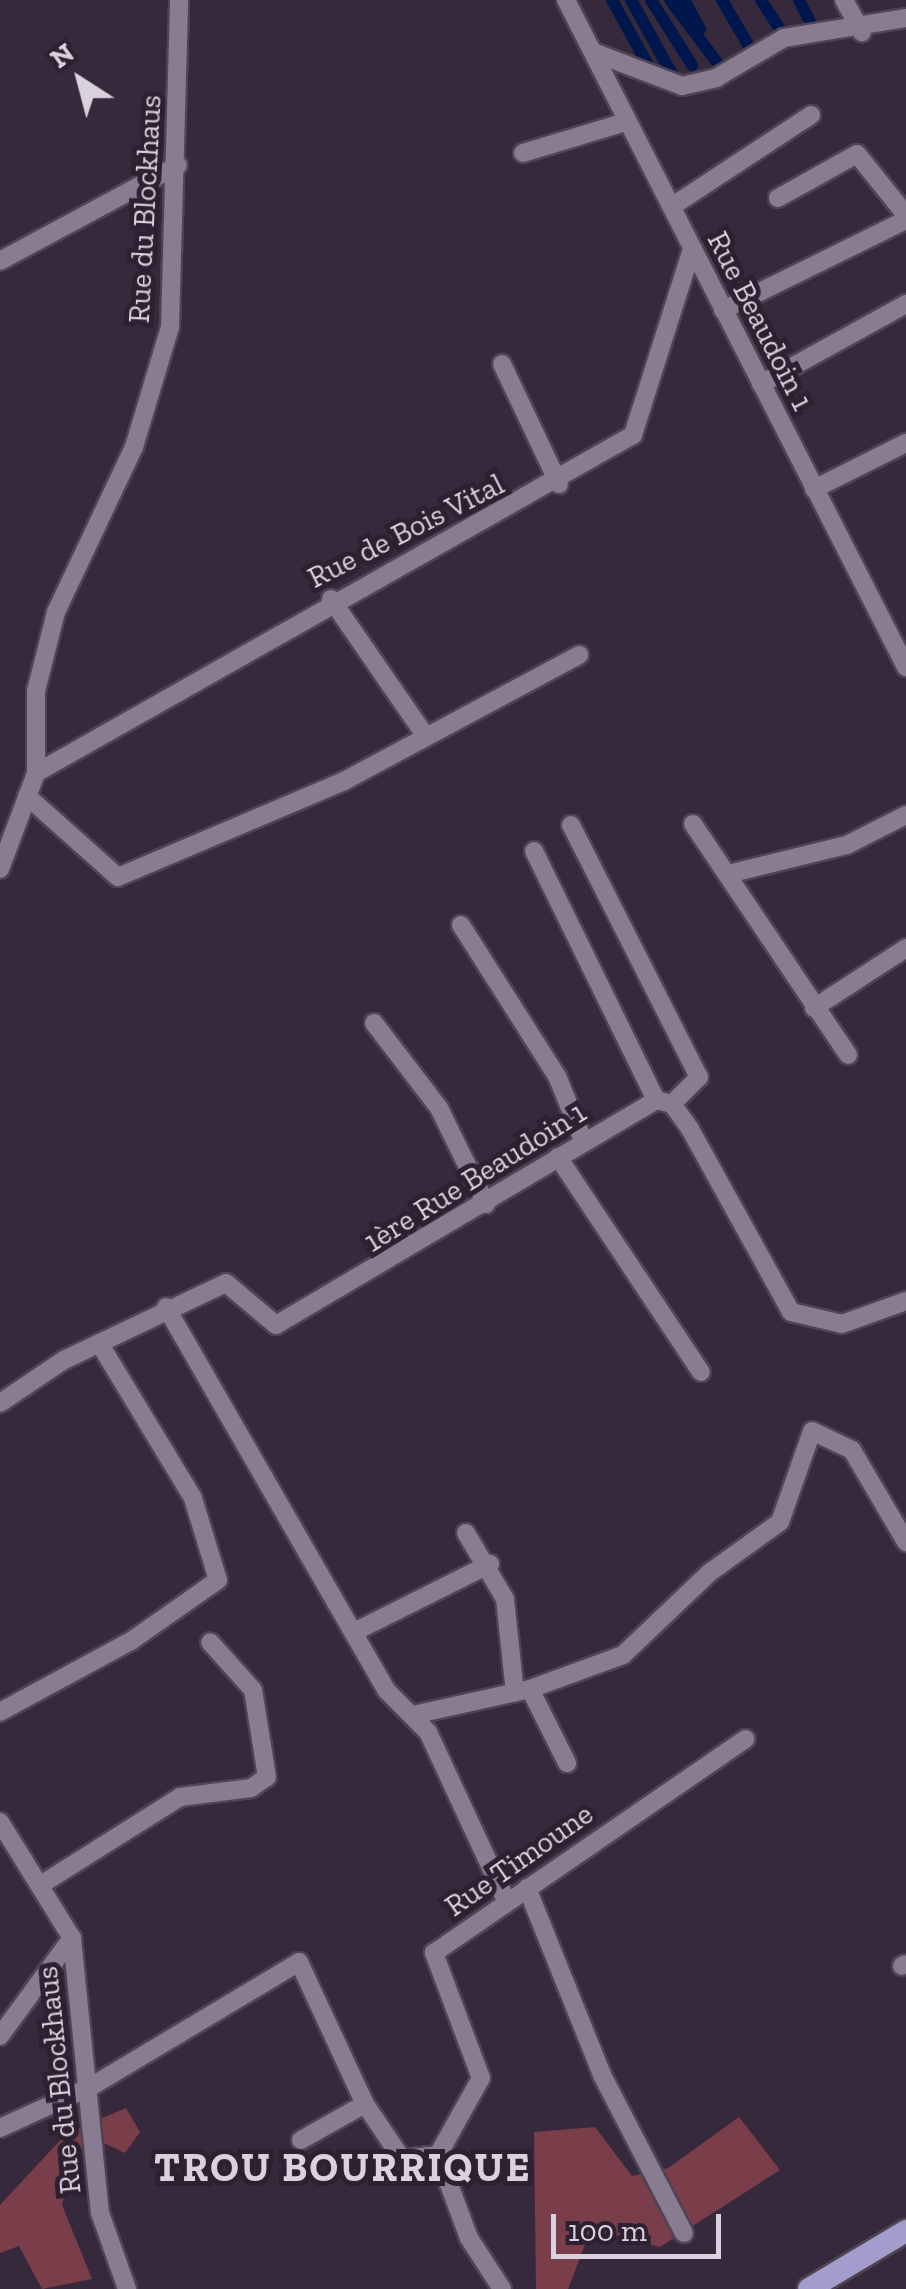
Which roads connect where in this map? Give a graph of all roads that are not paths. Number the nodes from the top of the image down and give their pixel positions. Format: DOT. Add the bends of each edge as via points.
graph roads {
  1 [pos="179,0"];
  2 [pos="566,0"];
  3 [pos="844,0"];
  4 [pos="906,18"];
  5 [pos="862,32"];
  6 [pos="590,50"];
  7 [pos="811,116"];
  8 [pos="626,122"];
  9 [pos="523,153"];
  10 [pos="178,166"];
  11 [pos="778,198"];
  12 [pos="674,204"];
  13 [pos="906,218"];
  14 [pos="692,250"];
  15 [pos="0,261"];
  16 [pos="906,304"];
  17 [pos="722,310"];
  18 [pos="502,364"];
  19 [pos="761,384"];
  20 [pos="906,442"];
  21 [pos="559,484"];
  22 [pos="814,489"];
  23 [pos="331,599"];
  24 [pos="901,646"];
  25 [pos="579,655"];
  26 [pos="906,667"];
  27 [pos="424,734"];
  28 [pos="36,773"];
  29 [pos="27,796"];
  30 [pos="906,815"];
  31 [pos="694,824"];
  32 [pos="571,825"];
  33 [pos="534,852"];
  34 [pos="1,863"];
  35 [pos="728,874"];
  36 [pos="461,925"];
  37 [pos="906,948"];
  38 [pos="814,1008"];
  39 [pos="374,1023"];
  40 [pos="848,1055"];
  41 [pos="664,1102"];
  42 [pos="584,1140"];
  43 [pos="558,1157"];
  44 [pos="486,1204"];
  45 [pos="906,1302"];
  46 [pos="166,1307"];
  47 [pos="100,1343"];
  48 [pos="702,1372"];
  49 [pos="0,1403"];
  50 [pos="466,1533"];
  51 [pos="906,1542"];
  52 [pos="490,1564"];
  53 [pos="356,1632"];
  54 [pos="210,1642"];
  55 [pos="522,1691"];
  56 [pos="0,1712"];
  57 [pos="414,1715"];
  58 [pos="746,1739"];
  59 [pos="567,1764"];
  60 [pos="0,1822"];
  61 [pos="42,1884"];
  62 [pos="527,1888"];
  63 [pos="506,1902"];
  64 [pos="72,1938"];
  65 [pos="0,2036"];
  66 [pos="92,2086"];
  67 [pos="365,2104"];
  68 [pos="0,2128"];
  69 [pos="301,2140"];
  70 [pos="438,2155"];
  71 [pos="906,2231"];
  72 [pos="684,2233"];
  73 [pos="127,2289"];
  74 [pos="502,2289"];
  75 [pos="809,2289"];
  1 -- 10 [label="street, Rue du Blockhaus"];
  2 -- 6 [label="street, Rue Beaudoin 1"];
  3 -- 5 [label="street"];
  4 -- 5 [label="street"];
  5 -- 6 [label="street" via="784,38 716,78 682,86"];
  6 -- 8 [label="street, Rue Beaudoin 1"];
  7 -- 12 [label="street"];
  8 -- 9 [label="street"];
  8 -- 12 [label="street, Rue Beaudoin 1"];
  10 -- 15 [label="street"];
  10 -- 28 [label="street, Rue du Blockhaus" via="170,328 134,447 56,612 36,692"];
  11 -- 13 [label="street" via="857,154"];
  12 -- 14 [label="street, Rue Beaudoin 1"];
  13 -- 17 [label="street"];
  14 -- 17 [label="street, Rue Beaudoin 1"];
  14 -- 21 [label="street, Rue de Bois Vital" via="633,434"];
  16 -- 19 [label="street"];
  17 -- 19 [label="street, Rue Beaudoin 1"];
  18 -- 21 [label="street"];
  19 -- 22 [label="street, Rue Beaudoin 1"];
  20 -- 22 [label="street"];
  21 -- 23 [label="street, Rue de Bois Vital"];
  22 -- 24 [label="street, Rue Beaudoin 1"];
  23 -- 27 [label="street"];
  23 -- 28 [label="street, Rue de Bois Vital"];
  24 -- 26 [label="street, Rue Beaudoin 1"];
  25 -- 27 [label="street"];
  27 -- 29 [label="street" via="274,814 118,878"];
  28 -- 29 [label="street, Rue du Blockhaus"];
  29 -- 34 [label="street, Rue du Blockhaus"];
  30 -- 35 [label="street" via="847,845"];
  31 -- 35 [label="street"];
  32 -- 41 [label="street" via="699,1077"];
  33 -- 41 [label="street"];
  35 -- 38 [label="street"];
  36 -- 42 [label="street" via="556,1076"];
  37 -- 38 [label="street"];
  38 -- 40 [label="street"];
  39 -- 44 [label="street" via="440,1108"];
  41 -- 42 [label="street, 1ère Rue Beaudoin 1"];
  41 -- 45 [label="street" via="791,1312 842,1324"];
  42 -- 43 [label="street, 1ère Rue Beaudoin 1"];
  43 -- 44 [label="street, 1ère Rue Beaudoin 1"];
  43 -- 48 [label="street"];
  44 -- 46 [label="street, 1ère Rue Beaudoin 1" via="276,1325 226,1283"];
  46 -- 47 [label="street, 1ère Rue Beaudoin 1"];
  46 -- 53 [label="street"];
  47 -- 49 [label="street, 1ère Rue Beaudoin 1"];
  47 -- 56 [label="street" via="193,1498 218,1580 131,1641"];
  50 -- 52 [label="street"];
  51 -- 55 [label="street" via="852,1450 812,1430 780,1522 708,1572 622,1655"];
  52 -- 53 [label="street"];
  52 -- 55 [label="street" via="505,1599"];
  53 -- 57 [label="street" via="388,1691"];
  54 -- 61 [label="street" via="253,1690 267,1777 252,1788 180,1797"];
  55 -- 57 [label="street"];
  55 -- 59 [label="street"];
  57 -- 63 [label="street"];
  58 -- 62 [label="street, Rue Timoune"];
  60 -- 61 [label="street, Rue du Blockhaus"];
  61 -- 64 [label="street, Rue du Blockhaus"];
  62 -- 63 [label="street, Rue Timoune"];
  62 -- 72 [label="street" via="602,2075"];
  63 -- 70 [label="street, Rue Timoune" via="434,1954 482,2078"];
  64 -- 65 [label="street"];
  64 -- 66 [label="street, Rue du Blockhaus"];
  66 -- 67 [label="street" via="299,1962"];
  66 -- 68 [label="street"];
  66 -- 73 [label="street, Rue du Blockhaus" via="100,2213"];
  67 -- 69 [label="street"];
  67 -- 70 [label="street" via="402,2159"];
  70 -- 74 [label="street" via="469,2238"];
  71 -- 75 [label="main road"];
}
